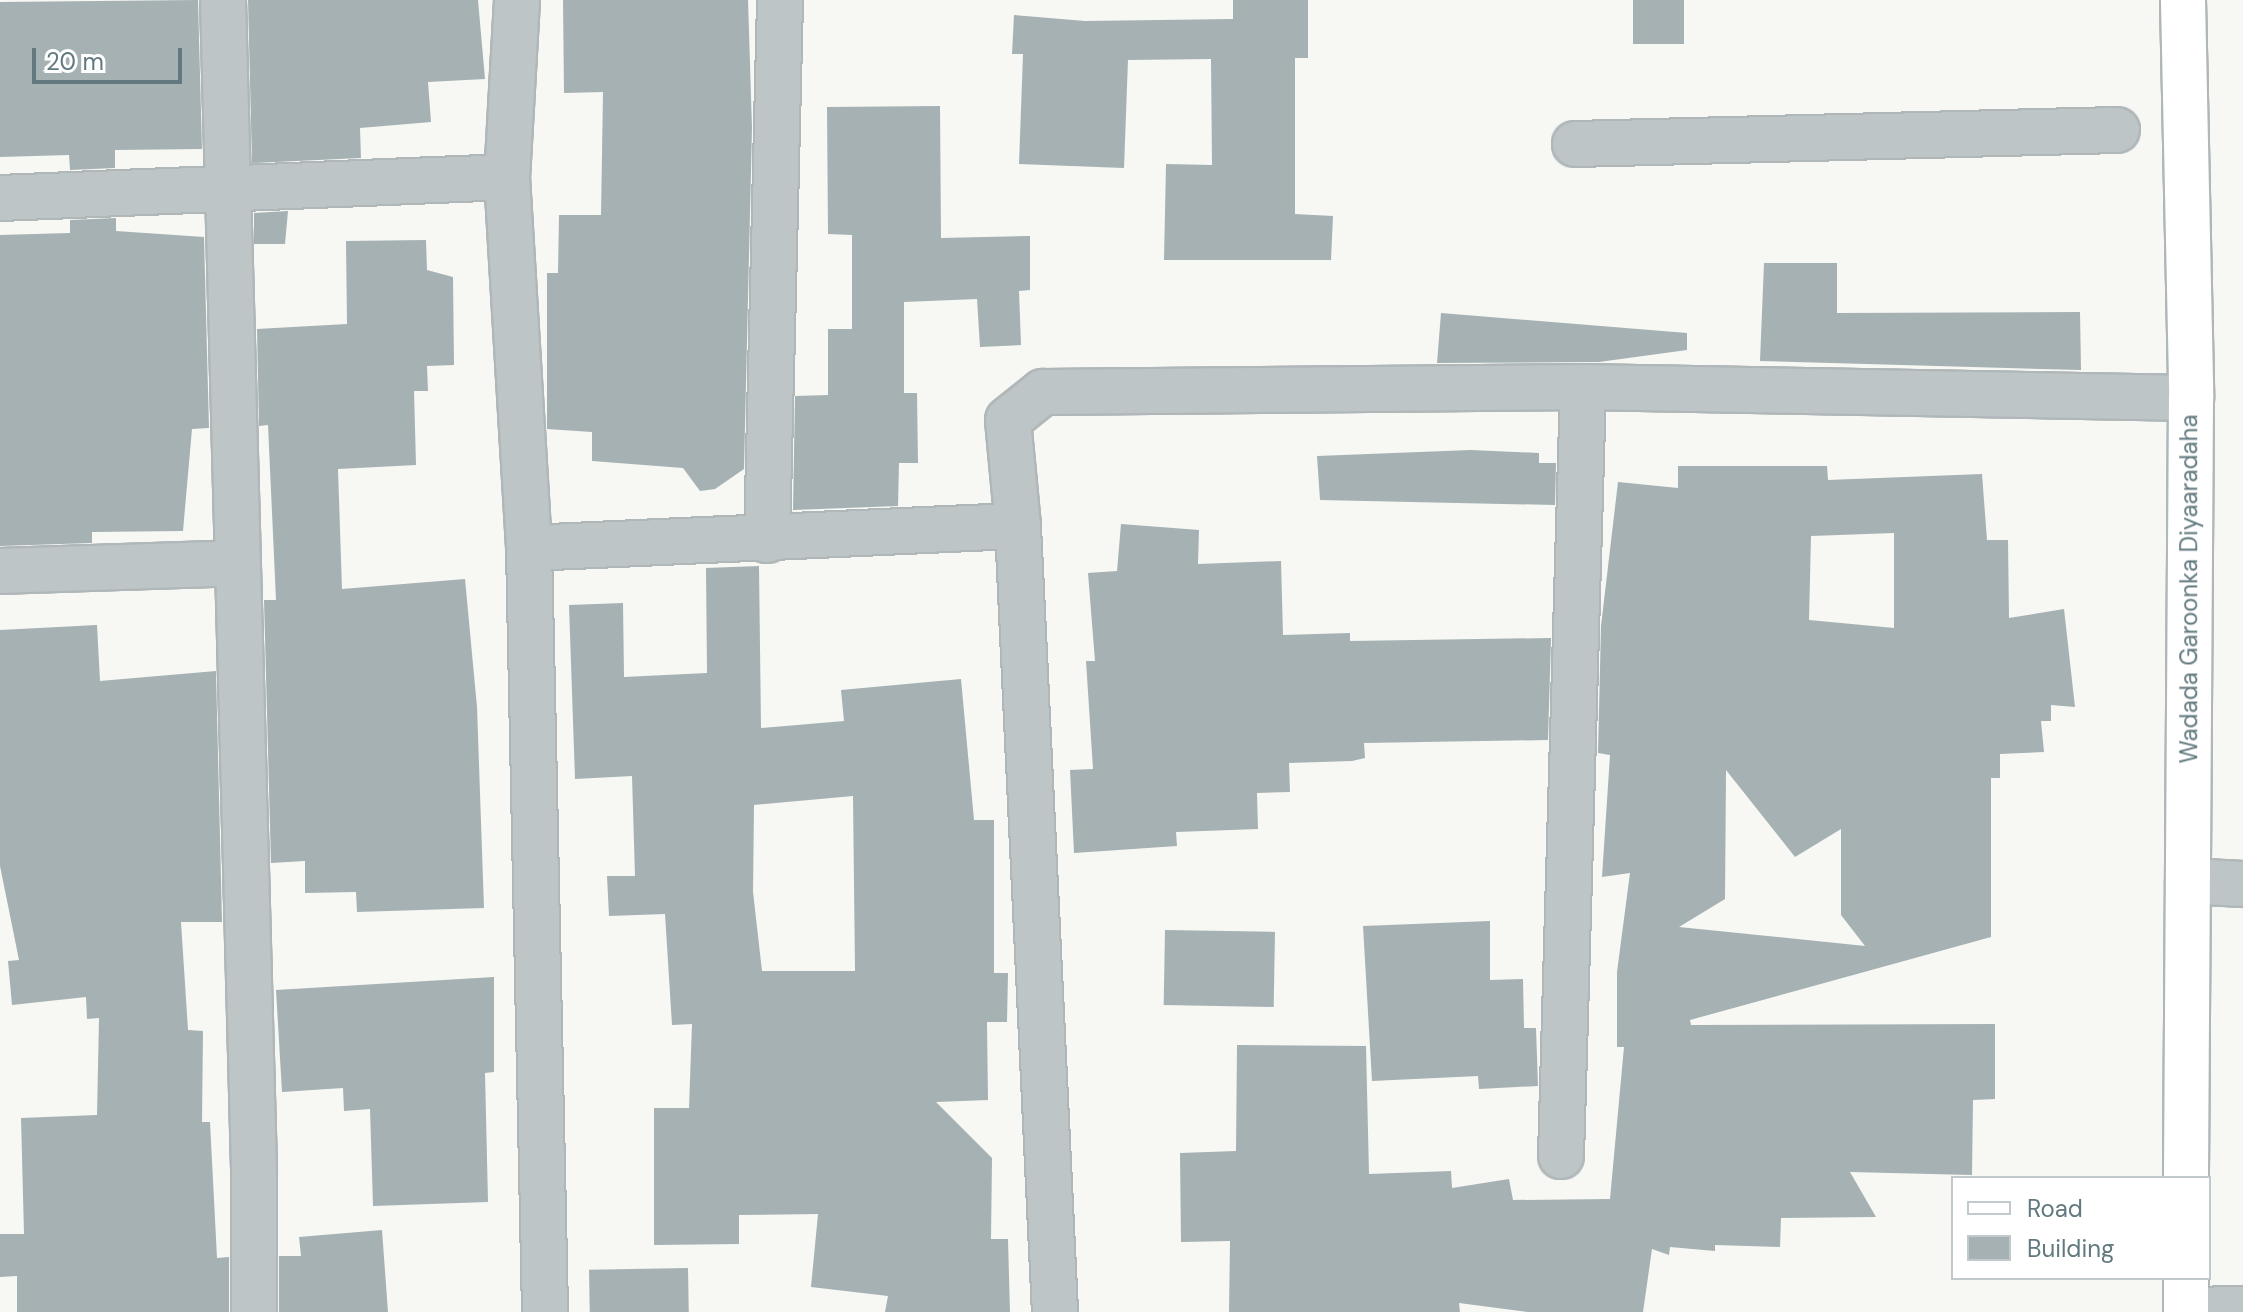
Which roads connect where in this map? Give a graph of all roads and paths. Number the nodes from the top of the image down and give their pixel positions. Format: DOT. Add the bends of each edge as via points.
graph roads {
  1 [pos="223,0"];
  2 [pos="517,0"];
  3 [pos="780,0"];
  4 [pos="2183,0"];
  5 [pos="2117,130"];
  6 [pos="1575,144"];
  7 [pos="507,177"];
  8 [pos="229,190"];
  9 [pos="0,198"];
  10 [pos="1583,387"];
  11 [pos="2191,398"];
  12 [pos="1018,526"];
  13 [pos="767,540"];
  14 [pos="529,548"];
  15 [pos="237,563"];
  16 [pos="0,571"];
  17 [pos="2188,881"];
  18 [pos="2243,884"];
  19 [pos="1561,1156"];
  20 [pos="2186,1176"];
  21 [pos="2186,1300"];
  22 [pos="2243,1309"];
  23 [pos="254,1312"];
  24 [pos="545,1312"];
  25 [pos="1055,1312"];
  1 -- 8 [label="street"];
  2 -- 7 [label="street"];
  3 -- 13 [label="street"];
  4 -- 11 [label="main road, Wadada Garoonka Diyaaradaha"];
  5 -- 6 [label="street"];
  7 -- 8 [label="street"];
  7 -- 14 [label="street"];
  8 -- 9 [label="street"];
  8 -- 15 [label="street"];
  10 -- 11 [label="street"];
  10 -- 12 [label="street" via="1043,392 1008,420"];
  10 -- 19 [label="street"];
  11 -- 17 [label="main road, Wadada Garoonka Diyaaradaha"];
  12 -- 13 [label="street"];
  12 -- 25 [label="street"];
  13 -- 14 [label="street"];
  14 -- 24 [label="street"];
  15 -- 16 [label="street"];
  15 -- 23 [label="street"];
  17 -- 18 [label="street"];
  17 -- 20 [label="main road, Wadada Garoonka Diyaaradaha"];
  21 -- 22 [label="street"];
}
